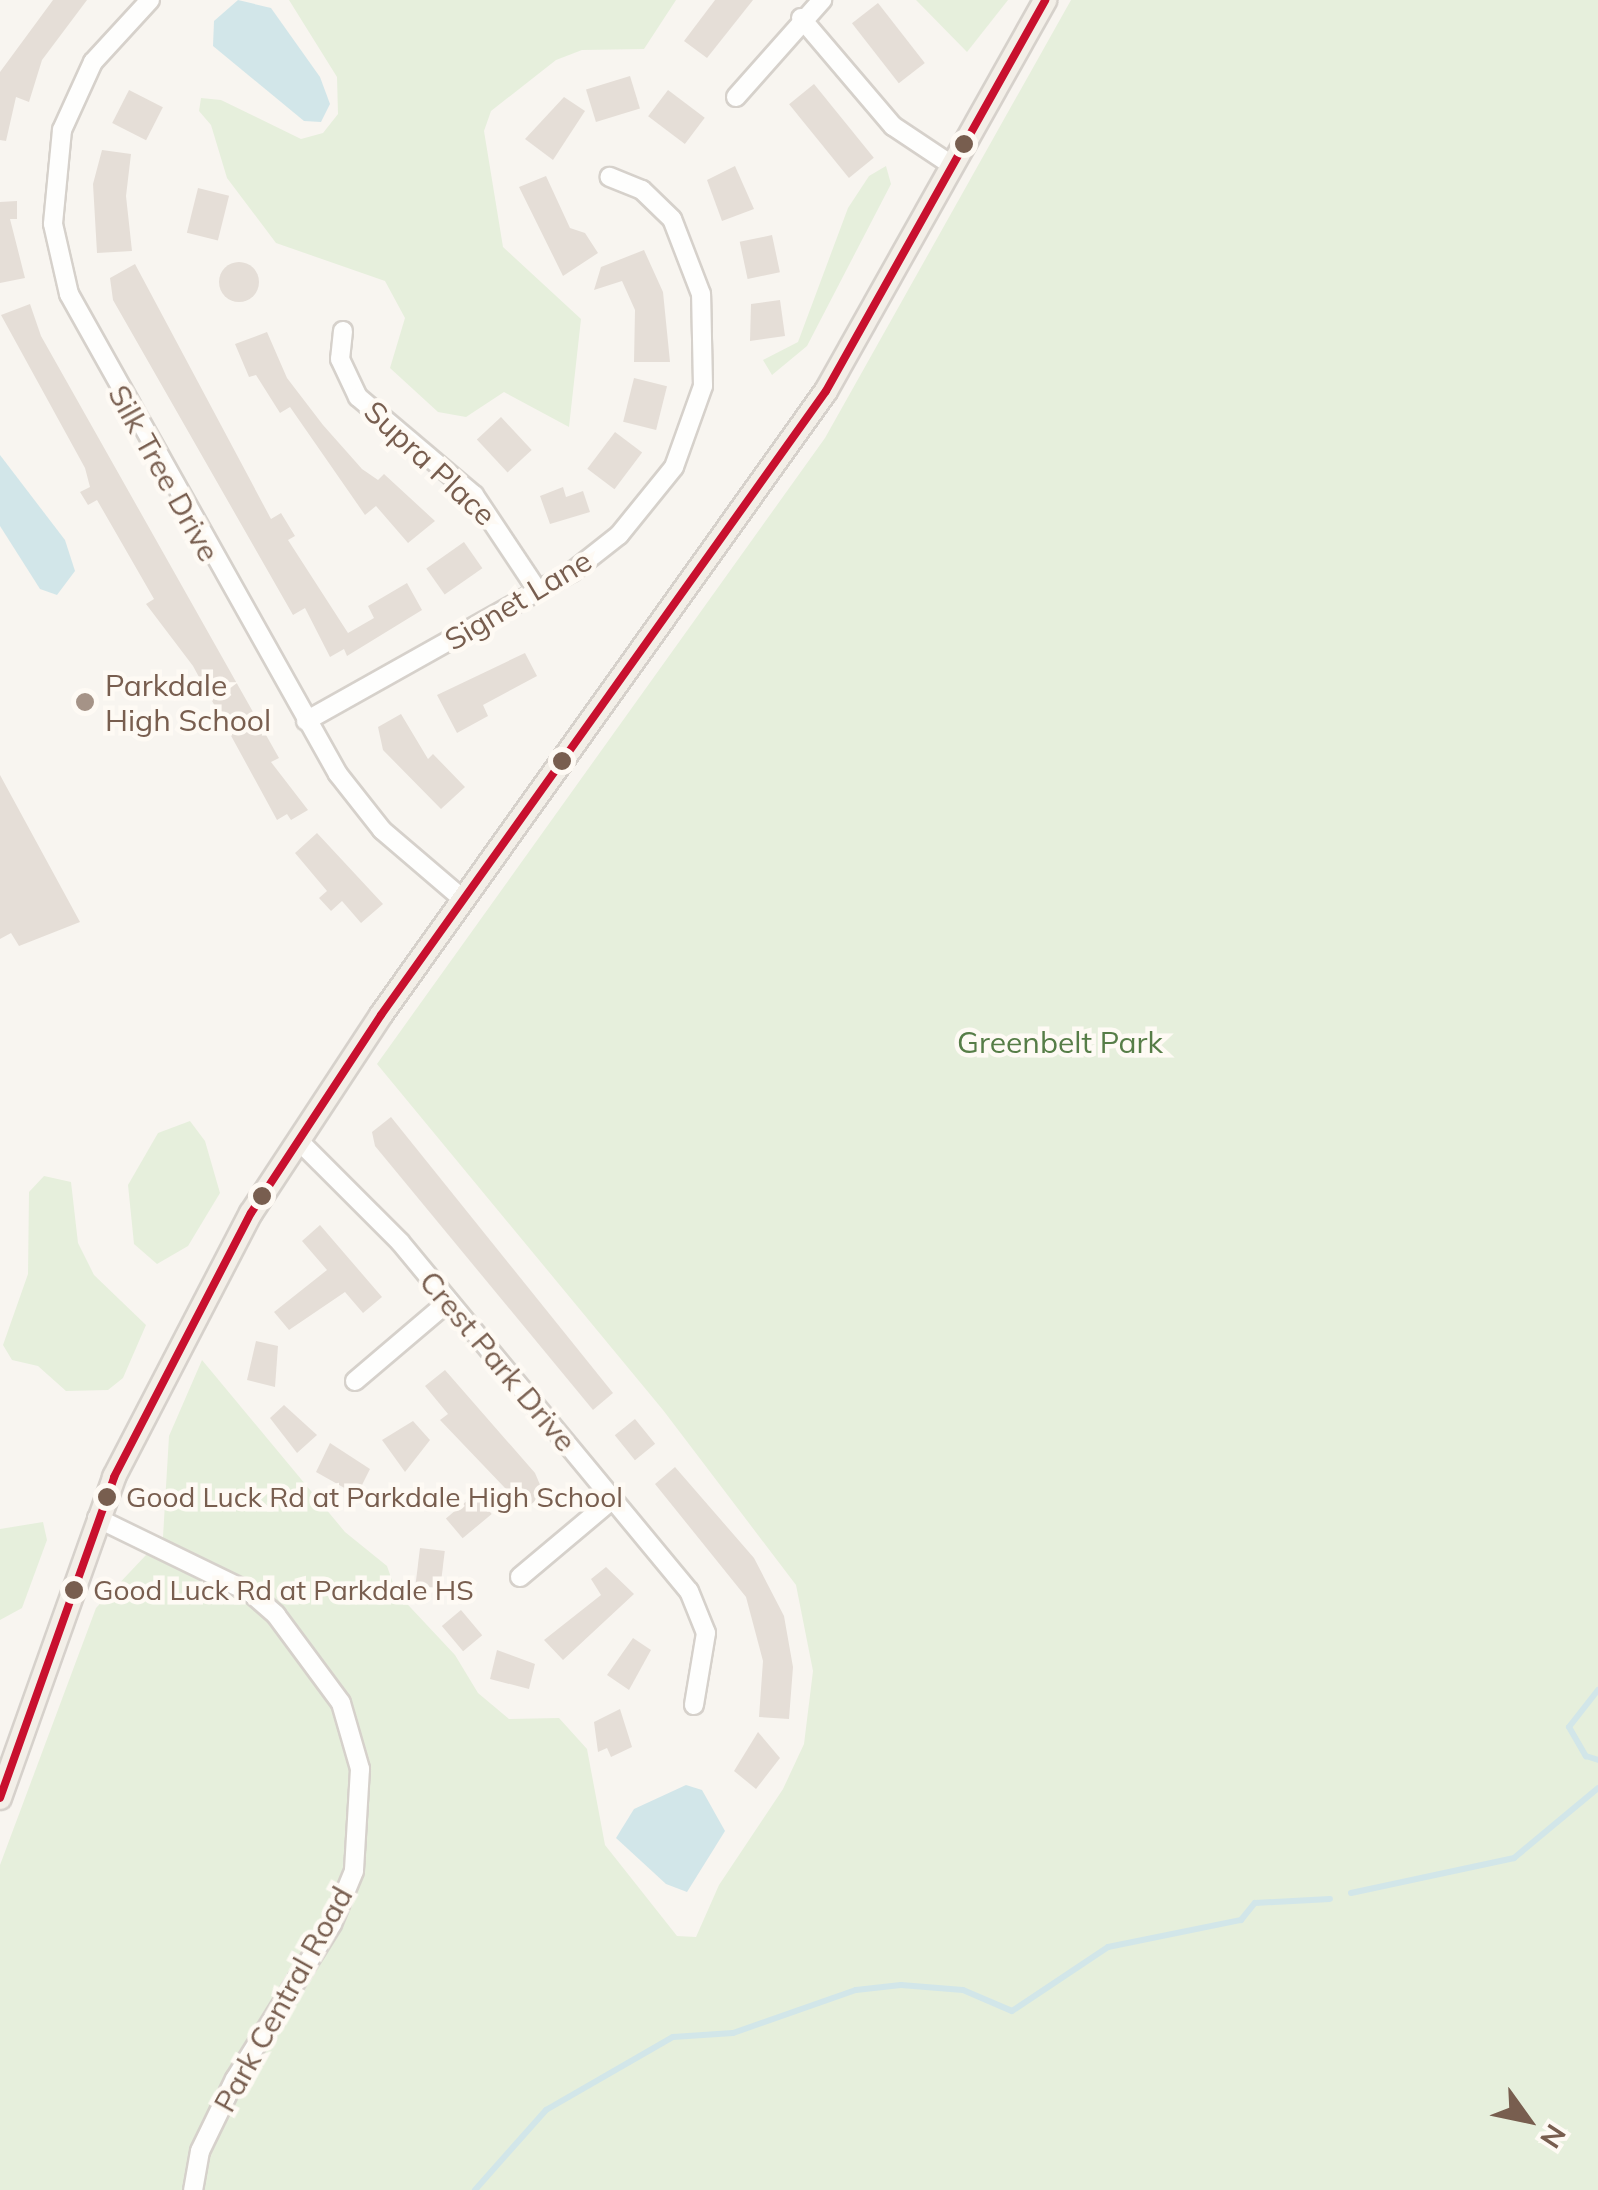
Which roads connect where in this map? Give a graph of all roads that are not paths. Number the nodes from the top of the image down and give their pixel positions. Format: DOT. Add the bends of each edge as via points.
graph roads {
  1 [pos="150,0"];
  2 [pos="822,0"];
  3 [pos="1045,0"];
  4 [pos="801,18"];
  5 [pos="736,97"];
  6 [pos="950,164"];
  7 [pos="610,178"];
  8 [pos="343,331"];
  9 [pos="538,591"];
  10 [pos="306,721"];
  11 [pos="466,901"];
  12 [pos="298,1140"];
  13 [pos="449,1301"];
  14 [pos="356,1381"];
  15 [pos="613,1499"];
  16 [pos="97,1518"];
  17 [pos="520,1576"];
  18 [pos="694,1705"];
  19 [pos="0,1798"];
  20 [pos="192,2190"];
  1 -- 10 [label="street, Silk Tree Drive" via="107,43 70,106 54,180 56,246 89,336"];
  2 -- 4 [label="street"];
  3 -- 6 [label="main road"];
  4 -- 5 [label="street"];
  4 -- 6 [label="street" via="893,126"];
  6 -- 11 [label="main road" via="836,374 762,488"];
  7 -- 9 [label="street, Signet Lane" via="658,202 684,241 706,320 703,386 687,442 648,502 600,552"];
  8 -- 9 [label="street, Supra Place" via="340,359 358,397 474,495"];
  9 -- 10 [label="street, Signet Lane"];
  10 -- 11 [label="street, Silk Tree Drive" via="382,830"];
  11 -- 12 [label="main road"];
  12 -- 13 [label="street, Crest Park Drive" via="344,1178"];
  12 -- 16 [label="main road" via="192,1317"];
  13 -- 14 [label="street"];
  13 -- 15 [label="street, Crest Park Drive"];
  15 -- 17 [label="street"];
  15 -- 18 [label="street, Crest Park Drive" via="697,1605 707,1652"];
  16 -- 19 [label="main road"];
  16 -- 20 [label="street, Park Central Road" via="251,1593 276,1614 341,1703 360,1769 354,1871 332,1924 235,2079 200,2151"];
}
